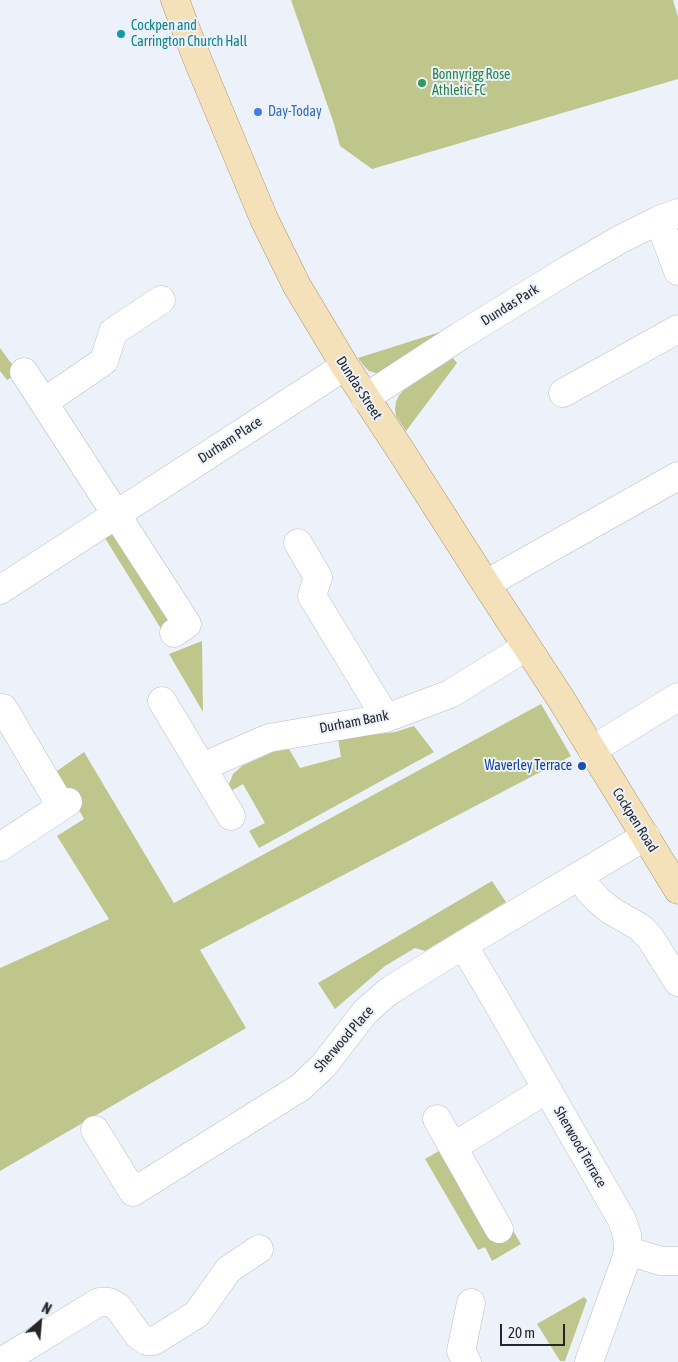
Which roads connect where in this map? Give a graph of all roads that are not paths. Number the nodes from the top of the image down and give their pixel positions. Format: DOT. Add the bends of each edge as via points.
graph roads {
  1 [pos="175,0"];
  2 [pos="668,216"];
  3 [pos="678,272"];
  4 [pos="161,300"];
  5 [pos="678,329"];
  6 [pos="345,366"];
  7 [pos="24,372"];
  8 [pos="563,393"];
  9 [pos="365,398"];
  10 [pos="44,402"];
  11 [pos="678,476"];
  12 [pos="116,514"];
  13 [pos="298,543"];
  14 [pos="486,584"];
  15 [pos="0,590"];
  16 [pos="174,633"];
  17 [pos="526,647"];
  18 [pos="678,697"];
  19 [pos="162,701"];
  20 [pos="3,708"];
  21 [pos="386,718"];
  22 [pos="592,750"];
  23 [pos="202,767"];
  24 [pos="231,816"];
  25 [pos="646,836"];
  26 [pos="0,847"];
  27 [pos="580,876"];
  28 [pos="678,890"];
  29 [pos="463,945"];
  30 [pos="678,982"];
  31 [pos="547,1090"];
  32 [pos="437,1119"];
  33 [pos="95,1130"];
  34 [pos="453,1147"];
  35 [pos="500,1229"];
  36 [pos="259,1249"];
  37 [pos="628,1251"];
  38 [pos="678,1261"];
  39 [pos="471,1303"];
  40 [pos="2,1362"];
  41 [pos="467,1362"];
  42 [pos="590,1362"];
  1 -- 6 [label="main road, Dundas Street" via="264,220 296,286"];
  2 -- 3 [label="street, Dundas Park"];
  2 -- 9 [label="street, Dundas Park" via="568,269"];
  4 -- 10 [label="street" via="113,332 104,361"];
  5 -- 8 [label="street"];
  6 -- 9 [label="main road, Dundas Street"];
  6 -- 12 [label="street, Durham Place"];
  7 -- 10 [label="street"];
  9 -- 14 [label="main road, Dundas Street"];
  10 -- 12 [label="street"];
  11 -- 14 [label="street"];
  12 -- 15 [label="street, Durham Place"];
  12 -- 16 [label="street" via="187,624"];
  13 -- 21 [label="street" via="318,577 312,596"];
  14 -- 17 [label="main road, Dundas Street"];
  17 -- 21 [label="street, Durham Bank" via="450,694"];
  17 -- 22 [label="main road, Dundas Street"];
  18 -- 22 [label="street"];
  19 -- 23 [label="street"];
  20 -- 26 [label="street" via="65,804"];
  21 -- 23 [label="street, Durham Bank" via="269,738"];
  22 -- 25 [label="main road, Cockpen Road"];
  23 -- 24 [label="street"];
  25 -- 27 [label="street, Sherwood Place"];
  25 -- 28 [label="main road, Cockpen Road"];
  27 -- 29 [label="street, Sherwood Place"];
  27 -- 30 [label="street" via="598,900 651,938"];
  29 -- 31 [label="street, Sherwood Terrace"];
  29 -- 33 [label="street, Sherwood Place" via="389,991 365,1012 324,1065 301,1088 133,1192"];
  31 -- 34 [label="street"];
  31 -- 37 [label="street, Sherwood Terrace" via="622,1220"];
  32 -- 34 [label="street"];
  34 -- 35 [label="street"];
  36 -- 40 [label="street" via="228,1270 197,1314 154,1341 146,1341 138,1335 118,1307 109,1302 99,1302"];
  37 -- 38 [label="street" via="661,1261"];
  37 -- 42 [label="street, Sherwood Terrace"];
  39 -- 41 [label="street" via="461,1351"];
}
